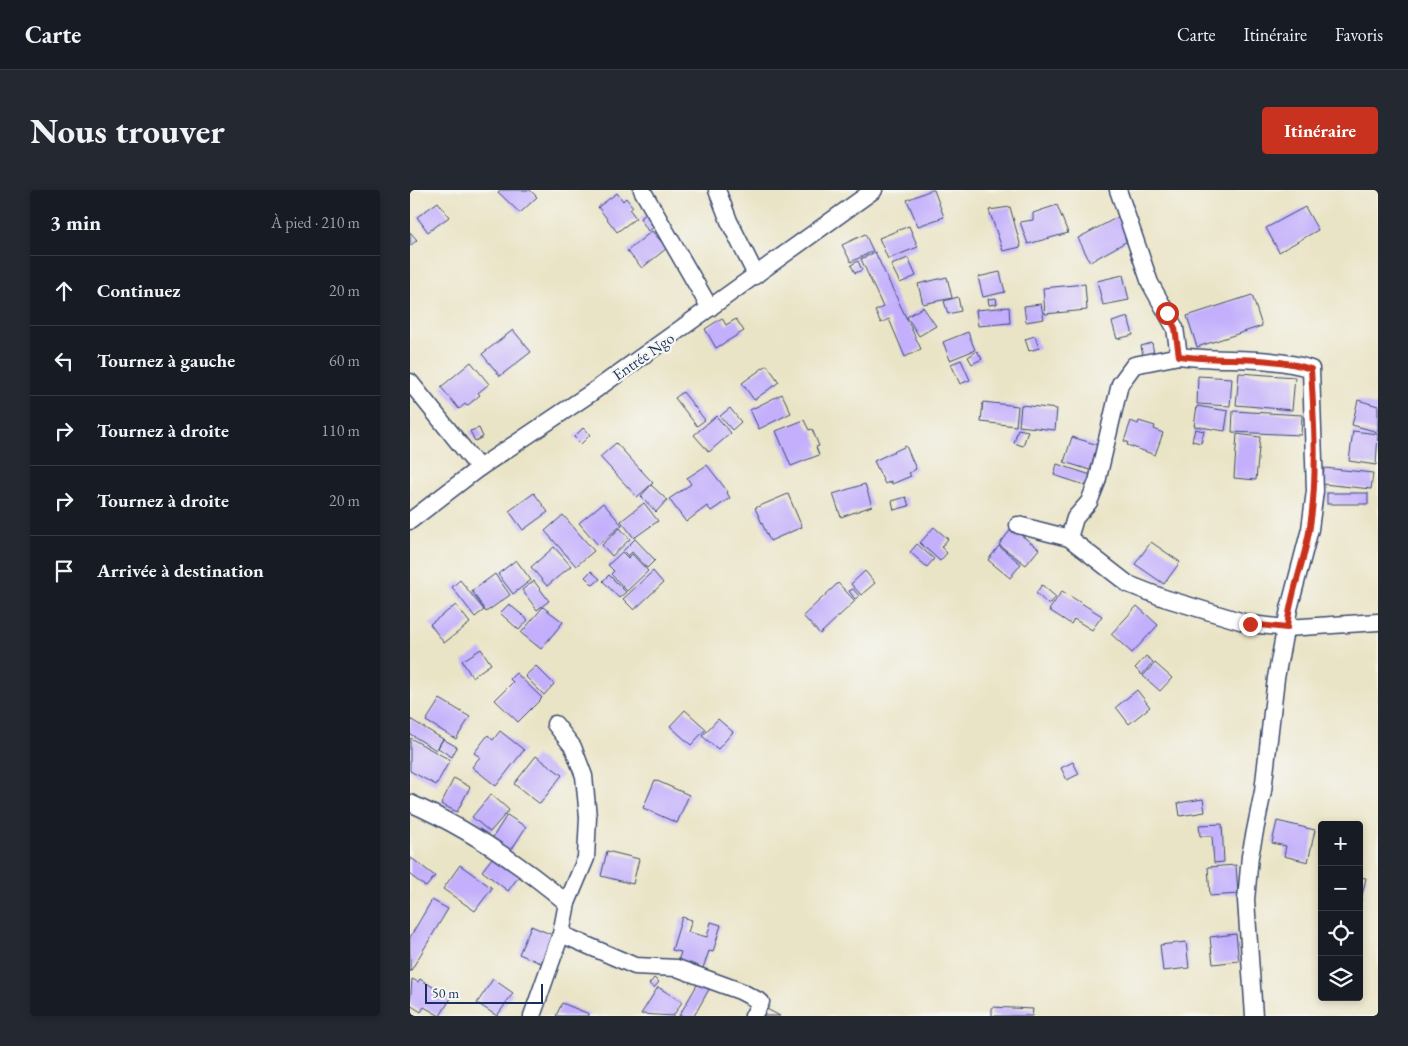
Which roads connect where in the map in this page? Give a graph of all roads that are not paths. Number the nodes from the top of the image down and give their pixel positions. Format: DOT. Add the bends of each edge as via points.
graph roads {
  1 [pos="642,190"];
  2 [pos="717,190"];
  3 [pos="874,190"];
  4 [pos="1118,190"];
  5 [pos="756,275"];
  6 [pos="710,308"];
  7 [pos="1179,356"];
  8 [pos="410,382"];
  9 [pos="479,468"];
  10 [pos="410,521"];
  11 [pos="1018,525"];
  12 [pos="1069,538"];
  13 [pos="1378,622"];
  14 [pos="1287,628"];
  15 [pos="555,724"];
  16 [pos="410,802"];
  17 [pos="567,903"];
  18 [pos="561,934"];
  19 [pos="532,1016"];
  20 [pos="754,1016"];
  21 [pos="1254,1016"];
  1 -- 6 [label="street"];
  2 -- 5 [label="street"];
  3 -- 5 [label="street, Entrée Ngo"];
  4 -- 7 [label="street" via="1150,283 1175,328"];
  5 -- 6 [label="street, Entrée Ngo"];
  6 -- 9 [label="street, Entrée Ngo"];
  7 -- 12 [label="street" via="1134,365 1120,384 1097,482 1089,502 1075,518"];
  7 -- 14 [label="street" via="1297,364 1311,369 1315,491 1310,529"];
  8 -- 9 [label="street"];
  9 -- 10 [label="street, Entrée Ngo"];
  11 -- 12 [label="street"];
  12 -- 14 [label="street" via="1128,584 1250,624"];
  13 -- 14 [label="street"];
  14 -- 21 [label="street" via="1273,692 1272,721 1246,900"];
  15 -- 17 [label="street" via="579,760 588,817 586,858"];
  16 -- 17 [label="street" via="446,819 534,875"];
  17 -- 18 [label="street"];
  18 -- 19 [label="street"];
  18 -- 20 [label="street" via="635,966 677,968 740,991 761,1002"];
}
